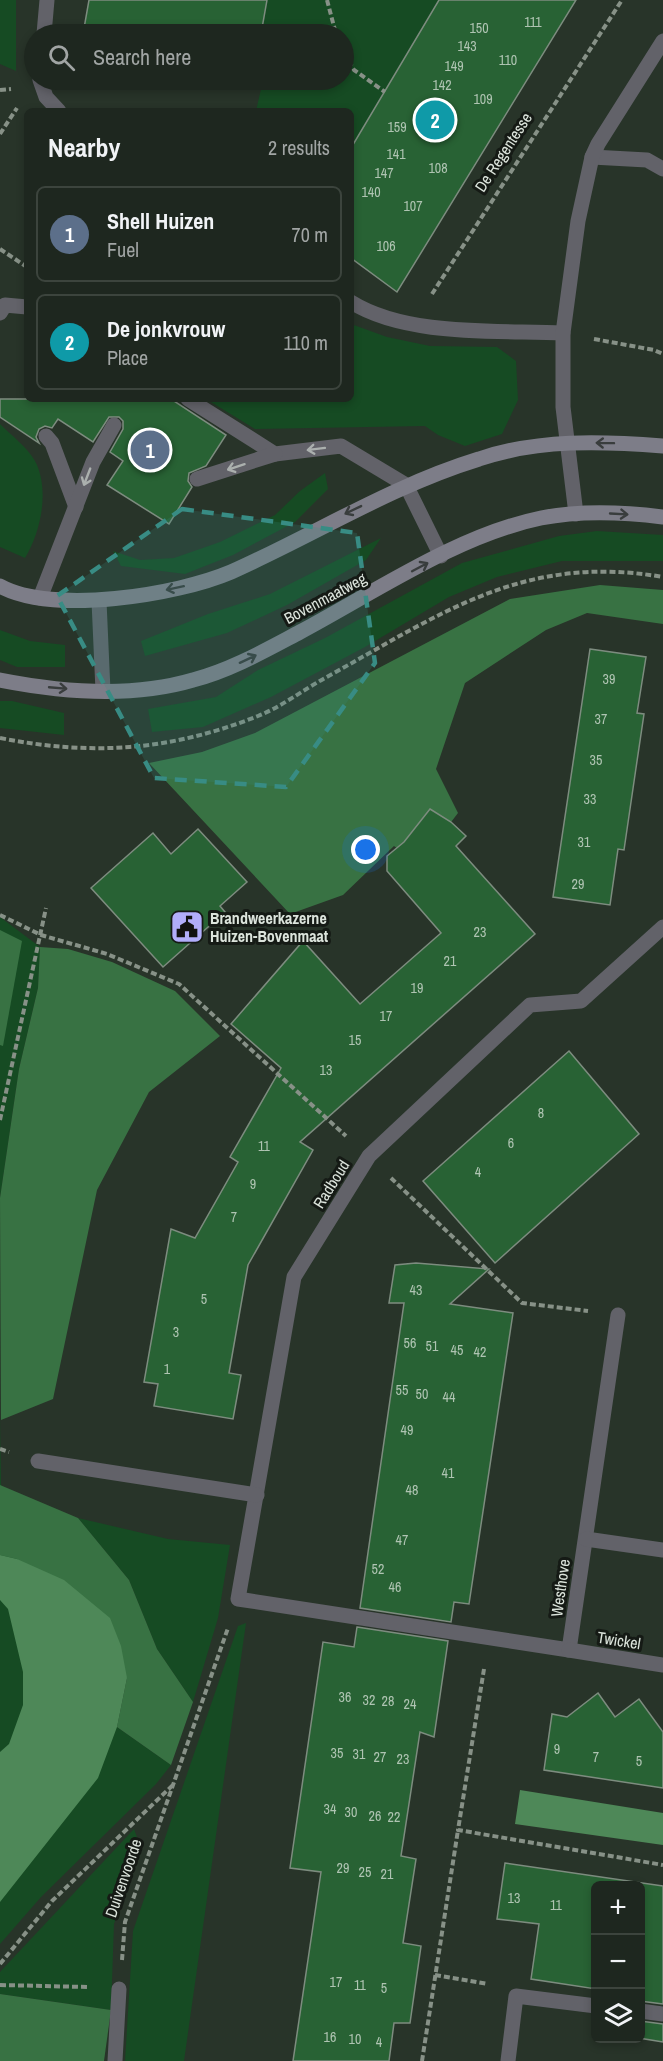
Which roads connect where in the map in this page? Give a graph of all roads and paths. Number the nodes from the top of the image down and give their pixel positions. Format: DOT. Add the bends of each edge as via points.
graph roads {
  1 [pos="47,0"];
  2 [pos="327,0"];
  3 [pos="621,0"];
  4 [pos="45,24"];
  5 [pos="333,24"];
  6 [pos="663,41"];
  7 [pos="354,70"];
  8 [pos="44,90"];
  9 [pos="385,92"];
  10 [pos="56,108"];
  11 [pos="592,157"];
  12 [pos="663,169"];
  13 [pos="0,249"];
  14 [pos="24,265"];
  15 [pos="354,303"];
  16 [pos="24,307"];
  17 [pos="0,313"];
  18 [pos="426,327"];
  19 [pos="563,333"];
  20 [pos="613,343"];
  21 [pos="663,354"];
  22 [pos="193,402"];
  23 [pos="114,425"];
  24 [pos="46,436"];
  25 [pos="566,442"];
  26 [pos="663,446"];
  27 [pos="275,454"];
  28 [pos="197,479"];
  29 [pos="406,485"];
  30 [pos="76,507"];
  31 [pos="576,514"];
  32 [pos="663,517"];
  33 [pos="441,556"];
  34 [pos="663,577"];
  35 [pos="0,586"];
  36 [pos="40,598"];
  37 [pos="99,601"];
  38 [pos="0,680"];
  39 [pos="103,691"];
  40 [pos="0,738"];
  41 [pos="46,908"];
  42 [pos="0,915"];
  43 [pos="663,927"];
  44 [pos="41,935"];
  45 [pos="0,1120"];
  46 [pos="369,1156"];
  47 [pos="618,1315"];
  48 [pos="38,1461"];
  49 [pos="258,1495"];
  50 [pos="586,1539"];
  51 [pos="663,1550"];
  52 [pos="238,1599"];
  53 [pos="489,1638"];
  54 [pos="569,1650"];
  55 [pos="663,1665"];
  56 [pos="176,1783"];
  57 [pos="458,1830"];
  58 [pos="663,1865"];
  59 [pos="0,1964"];
  60 [pos="435,1976"];
  61 [pos="0,1985"];
  62 [pos="119,1989"];
  63 [pos="516,1996"];
  64 [pos="591,2005"];
  65 [pos="645,2012"];
  66 [pos="663,2014"];
  67 [pos="115,2061"];
  68 [pos="422,2061"];
  69 [pos="508,2061"];
  1 -- 4 [label="street"];
  2 -- 5 [label="path"];
  3 -- 18 [label="path, De Regentesse" via="427,302"];
  6 -- 11 [label="street" via="603,132"];
  7 -- 9 [label="path"];
  8 -- 10 [label="street"];
  11 -- 12 [label="street" via="647,160"];
  11 -- 19 [label="street"];
  13 -- 14 [label="path"];
  15 -- 18 [label="street" via="387,319"];
  16 -- 17 [label="street" via="5,305"];
  18 -- 19 [label="street"];
  19 -- 25 [label="street"];
  20 -- 21 [label="path"];
  22 -- 27 [label="street"];
  23 -- 30 [label="street, one-way" via="93,462"];
  24 -- 30 [label="street"];
  26 -- 25 [label="street, one-way"];
  25 -- 29 [label="street" via="525,446 491,455"];
  25 -- 31 [label="street"];
  27 -- 28 [label="street, one-way"];
  29 -- 27 [label="street, one-way" via="341,446"];
  29 -- 33 [label="street"];
  29 -- 37 [label="street, one-way" via="230,572 194,584"];
  30 -- 36 [label="street"];
  31 -- 32 [label="street, Bovenmaatweg, one-way"];
  31 -- 33 [label="street, Bovenmaatweg" via="531,521 479,538"];
  39 -- 33 [label="street, Bovenmaatweg, one-way" via="166,687 223,670"];
  34 -- 40 [label="path" via="628,571 576,571 499,588 453,607 260,715 185,740 147,746 64,749"];
  35 -- 36 [label="street"];
  36 -- 37 [label="street"];
  37 -- 39 [label="street"];
  38 -- 39 [label="street, Bovenmaatweg, one-way"];
  41 -- 44 [label="path"];
  42 -- 44 [label="path"];
  43 -- 46 [label="street, Radboud" via="581,1000 530,1005"];
  44 -- 45 [label="path"];
  44 -- 46 [label="path" via="107,954 179,984"];
  46 -- 47 [label="path" via="522,1303"];
  46 -- 49 [label="street, Radboud" via="294,1277"];
  47 -- 50 [label="street, Westhove"];
  48 -- 49 [label="street"];
  49 -- 52 [label="street, Radboud"];
  50 -- 51 [label="street"];
  50 -- 54 [label="street, Westhove"];
  52 -- 53 [label="street"];
  52 -- 56 [label="path"];
  53 -- 54 [label="street"];
  53 -- 57 [label="path"];
  54 -- 55 [label="street, Twickel"];
  56 -- 59 [label="path" via="52,1901"];
  56 -- 62 [label="path, Duivenvoorde" via="125,1922"];
  57 -- 58 [label="path"];
  57 -- 60 [label="path"];
  60 -- 63 [label="path" via="504,1986"];
  60 -- 68 [label="path"];
  61 -- 62 [label="path"];
  62 -- 67 [label="street"];
  63 -- 64 [label="street"];
  63 -- 69 [label="street"];
  65 -- 66 [label="street"];
}
